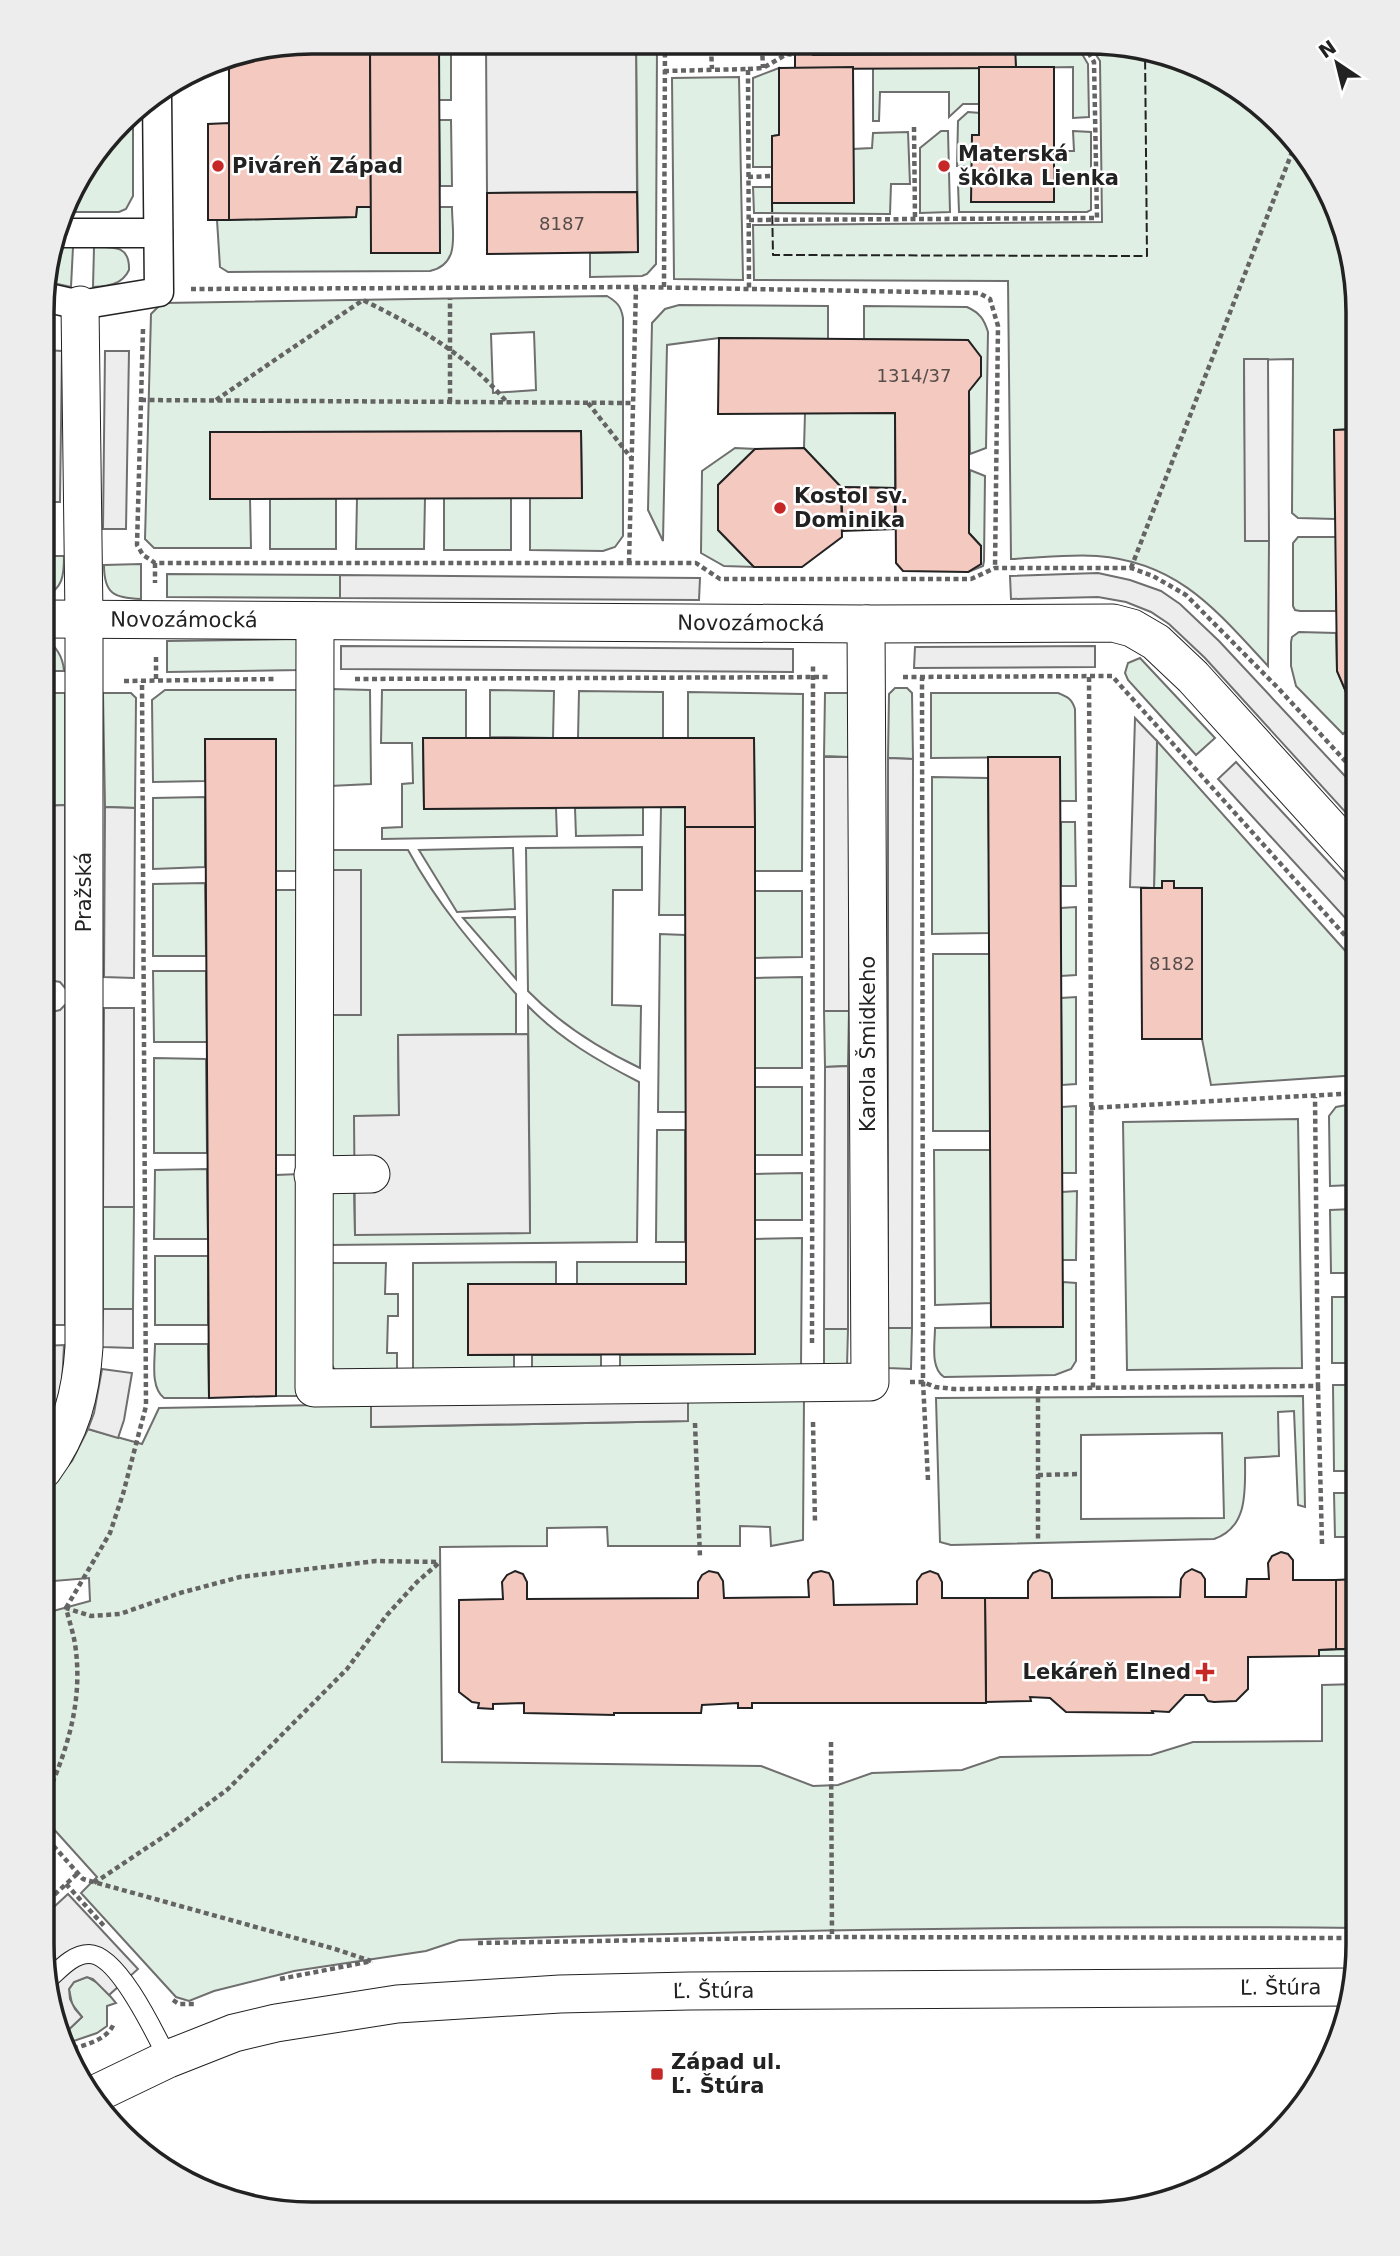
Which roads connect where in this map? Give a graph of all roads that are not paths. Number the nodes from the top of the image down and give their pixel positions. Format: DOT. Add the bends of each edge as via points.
graph roads {
  1 [pos="157,107"];
  2 [pos="67,233"];
  3 [pos="158,233"];
  4 [pos="55,299"];
  5 [pos="80,305"];
  6 [pos="84,618"];
  7 [pos="54,619"];
  8 [pos="315,621"];
  9 [pos="866,624"];
  10 [pos="1346,846"];
  11 [pos="371,1174"];
  12 [pos="313,1175"];
  13 [pos="54,1455"];
  14 [pos="56,1974"];
  15 [pos="1342,1987"];
  16 [pos="168,2059"];
  17 [pos="101,2091"];
  1 -- 3 [label="street"];
  2 -- 3 [label="street"];
  3 -- 5 [label="street" via="151,293"];
  4 -- 5 [label="street"];
  5 -- 6 [label="street, Pražská"];
  6 -- 7 [label="street, Novozámocká"];
  6 -- 8 [label="street, Novozámocká"];
  6 -- 13 [label="street, Pražská" via="82,1376 69,1427"];
  8 -- 9 [label="street, Novozámocká"];
  8 -- 12 [label="street"];
  9 -- 10 [label="street, Novozámocká" via="1113,623 1132,628 1156,642 1194,677"];
  9 -- 12 [label="street, Karola Šmidkeho" via="870,1382 314,1388"];
  11 -- 12 [label="street"];
  14 -- 16 [label="lane" via="80,1954 93,1953 104,1960 132,1990"];
  15 -- 16 [label="street, Ľ. Štúra" via="729,1991 459,2000 276,2022"];
  16 -- 17 [label="street, Ľ. Štúra"];
}
